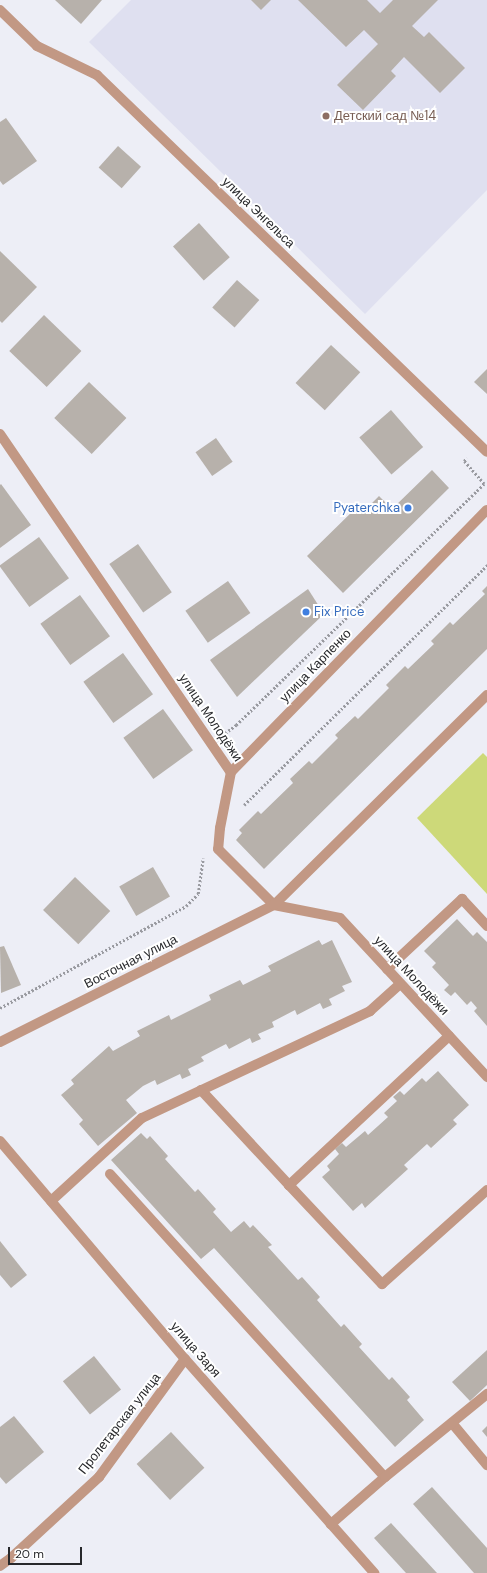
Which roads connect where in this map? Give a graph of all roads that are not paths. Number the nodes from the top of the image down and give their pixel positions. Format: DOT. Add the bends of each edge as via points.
graph roads {
  1 [pos="0,10"];
  2 [pos="0,434"];
  3 [pos="487,452"];
  4 [pos="487,510"];
  5 [pos="485,700"];
  6 [pos="231,772"];
  7 [pos="274,905"];
  8 [pos="487,926"];
  9 [pos="387,970"];
  10 [pos="400,984"];
  11 [pos="449,1036"];
  12 [pos="0,1042"];
  13 [pos="487,1077"];
  14 [pos="201,1090"];
  15 [pos="0,1141"];
  16 [pos="110,1174"];
  17 [pos="289,1184"];
  18 [pos="487,1190"];
  19 [pos="51,1201"];
  20 [pos="185,1360"];
  21 [pos="487,1394"];
  22 [pos="452,1423"];
  23 [pos="487,1465"];
  24 [pos="385,1477"];
  25 [pos="331,1524"];
  26 [pos="0,1566"];
  27 [pos="374,1573"];
  1 -- 3 [label="street, улица Энгельса" via="37,46 96,75"];
  2 -- 6 [label="street, улица Молодёжи"];
  4 -- 6 [label="street, улица Карпенко"];
  5 -- 7 [label="street, Восточная улица"];
  6 -- 7 [label="street, улица Молодёжи" via="218,849"];
  7 -- 9 [label="street, улица Молодёжи" via="340,918"];
  7 -- 12 [label="street, Восточная улица"];
  8 -- 9 [label="street" via="462,899"];
  9 -- 10 [label="street, улица Молодёжи"];
  10 -- 11 [label="street, улица Молодёжи"];
  10 -- 14 [label="street" via="370,1011"];
  11 -- 13 [label="street, улица Молодёжи"];
  11 -- 17 [label="street"];
  14 -- 17 [label="street"];
  14 -- 19 [label="street" via="142,1118"];
  15 -- 19 [label="street, улица Заря"];
  16 -- 24 [label="street"];
  17 -- 18 [label="street" via="382,1284"];
  19 -- 20 [label="street, улица Заря"];
  20 -- 25 [label="street, улица Заря"];
  20 -- 26 [label="street, Пролетарская улица" via="99,1477"];
  21 -- 22 [label="street"];
  22 -- 23 [label="street"];
  22 -- 24 [label="street"];
  24 -- 25 [label="street"];
  25 -- 27 [label="street, улица Заря"];
}
